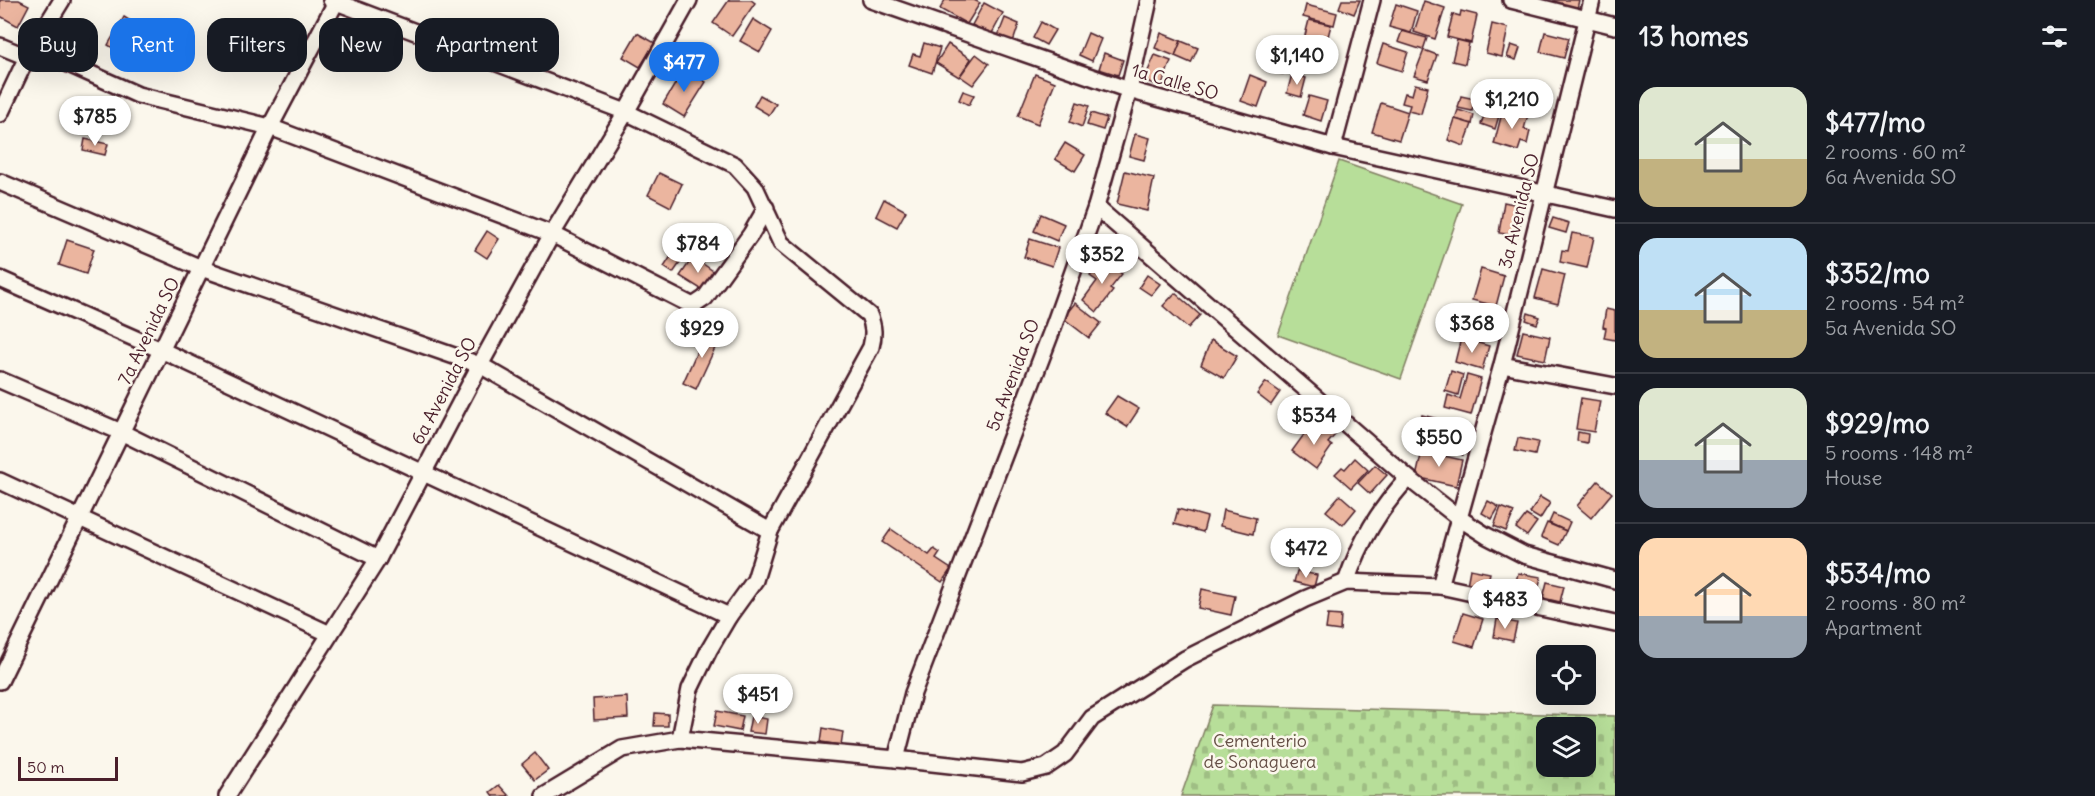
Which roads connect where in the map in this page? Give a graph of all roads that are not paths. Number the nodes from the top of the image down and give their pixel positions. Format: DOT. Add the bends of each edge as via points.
graph roads {
  1 [pos="62,0"];
  2 [pos="335,0"];
  3 [pos="690,0"];
  4 [pos="871,0"];
  5 [pos="1149,0"];
  6 [pos="1372,0"];
  7 [pos="1510,0"];
  8 [pos="1592,0"];
  9 [pos="51,18"];
  10 [pos="1587,20"];
  11 [pos="1615,26"];
  12 [pos="0,46"];
  13 [pos="18,50"];
  14 [pos="21,72"];
  15 [pos="80,72"];
  16 [pos="1129,90"];
  17 [pos="626,112"];
  18 [pos="0,114"];
  19 [pos="270,127"];
  20 [pos="1333,147"];
  21 [pos="0,182"];
  22 [pos="1544,193"];
  23 [pos="1096,207"];
  24 [pos="766,208"];
  25 [pos="1615,209"];
  26 [pos="552,234"];
  27 [pos="201,268"];
  28 [pos="0,279"];
  29 [pos="161,350"];
  30 [pos="480,365"];
  31 [pos="1502,365"];
  32 [pos="0,380"];
  33 [pos="1615,386"];
  34 [pos="121,432"];
  35 [pos="423,474"];
  36 [pos="1408,478"];
  37 [pos="0,481"];
  38 [pos="80,517"];
  39 [pos="1459,518"];
  40 [pos="770,531"];
  41 [pos="378,559"];
  42 [pos="1615,580"];
  43 [pos="1346,582"];
  44 [pos="1440,586"];
  45 [pos="729,616"];
  46 [pos="1611,619"];
  47 [pos="330,634"];
  48 [pos="0,681"];
  49 [pos="680,739"];
  50 [pos="896,759"];
  51 [pos="226,796"];
  52 [pos="544,796"];
  1 -- 9 [label="street"];
  2 -- 17 [label="street"];
  2 -- 19 [label="street, 7a Avenida SO"];
  3 -- 17 [label="street, 6a Avenida SO"];
  4 -- 16 [label="street, 1a Calle SO"];
  5 -- 16 [label="street, 5a Avenida SO"];
  6 -- 20 [label="street"];
  7 -- 10 [label="street"];
  8 -- 10 [label="street, 3a Avenida SO"];
  10 -- 11 [label="street"];
  10 -- 22 [label="street, 3a Avenida SO"];
  12 -- 13 [label="street"];
  14 -- 18 [label="street"];
  15 -- 19 [label="street" via="138,94"];
  16 -- 20 [label="street, 1a Calle SO"];
  16 -- 23 [label="street, 5a Avenida SO"];
  17 -- 24 [label="street" via="735,165 755,187"];
  17 -- 26 [label="street, 6a Avenida SO"];
  19 -- 26 [label="street"];
  19 -- 27 [label="street, 7a Avenida SO"];
  20 -- 22 [label="street, 1a Calle SO"];
  21 -- 27 [label="street"];
  22 -- 25 [label="street, 1a Calle SO"];
  22 -- 31 [label="street, 3a Avenida SO"];
  23 -- 36 [label="street"];
  23 -- 50 [label="street, 5a Avenida SO" via="917,681"];
  24 -- 26 [label="street" via="718,281 693,306"];
  24 -- 40 [label="street" via="781,243 869,315 874,335"];
  26 -- 30 [label="street, 6a Avenida SO"];
  27 -- 29 [label="street, 7a Avenida SO"];
  27 -- 30 [label="street"];
  28 -- 29 [label="street"];
  29 -- 34 [label="street, 7a Avenida SO"];
  29 -- 35 [label="street"];
  30 -- 35 [label="street, 6a Avenida SO"];
  30 -- 40 [label="street"];
  31 -- 33 [label="street"];
  31 -- 39 [label="street, 3a Avenida SO"];
  32 -- 34 [label="street"];
  34 -- 38 [label="street, 7a Avenida SO"];
  34 -- 41 [label="street"];
  35 -- 41 [label="street, 6a Avenida SO"];
  35 -- 45 [label="street"];
  36 -- 39 [label="street"];
  36 -- 43 [label="street" via="1370,526"];
  37 -- 38 [label="street"];
  38 -- 47 [label="street"];
  38 -- 48 [label="street, 7a Avenida SO"];
  39 -- 42 [label="street" via="1524,555"];
  39 -- 44 [label="street, 3a Avenida SO"];
  40 -- 45 [label="street" via="754,580"];
  41 -- 47 [label="street, 6a Avenida SO"];
  43 -- 44 [label="street"];
  43 -- 50 [label="street" via="1185,659 1092,718 1065,753 1046,767 1022,773"];
  44 -- 46 [label="street"];
  45 -- 49 [label="street" via="690,689"];
  47 -- 51 [label="street, 6a Avenida SO"];
  49 -- 50 [label="street"];
  49 -- 52 [label="street" via="622,749"];
}
